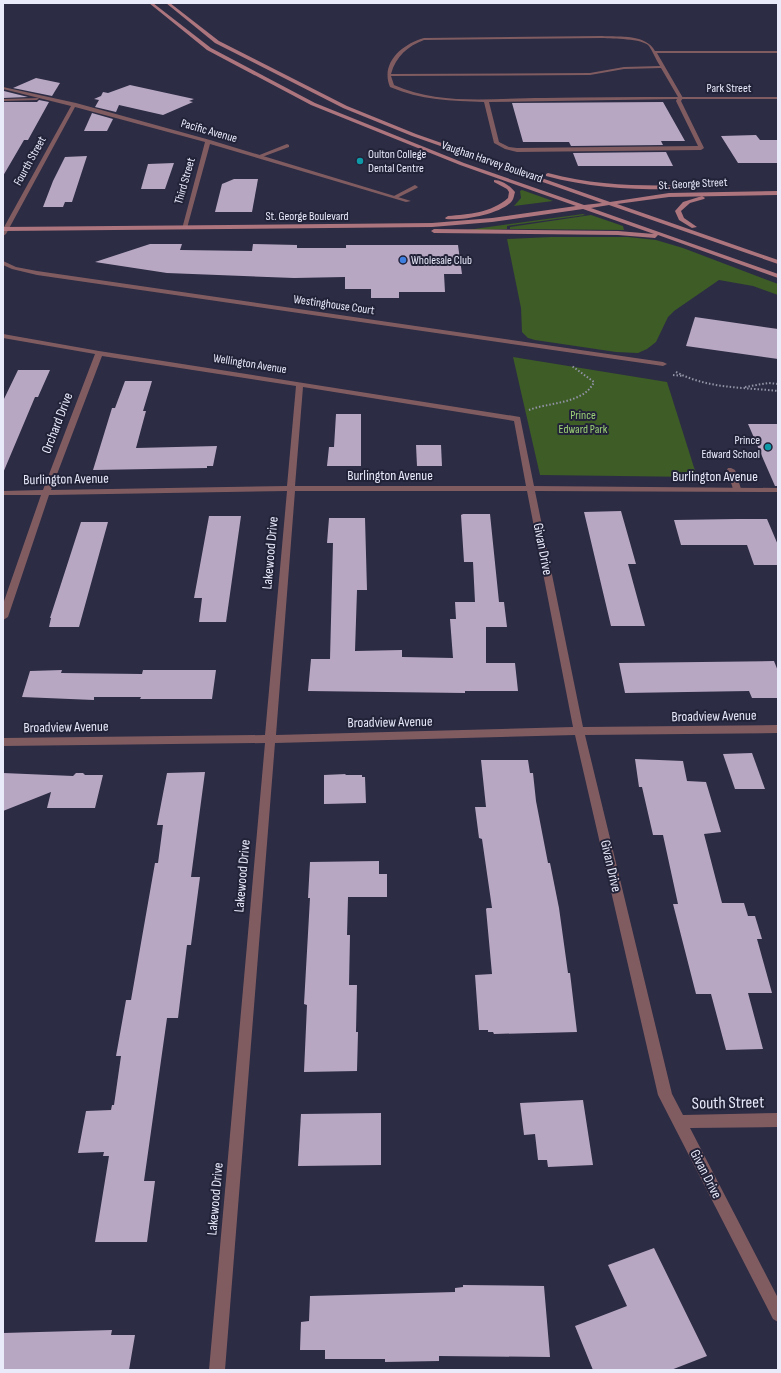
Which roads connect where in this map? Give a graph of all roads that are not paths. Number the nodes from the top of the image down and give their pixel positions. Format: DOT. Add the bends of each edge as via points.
graph roads {
  1 [pos="151,3"];
  2 [pos="168,3"];
  3 [pos="655,52"];
  4 [pos="778,52"];
  5 [pos="662,67"];
  6 [pos="389,74"];
  7 [pos="3,88"];
  8 [pos="681,98"];
  9 [pos="778,98"];
  10 [pos="53,99"];
  11 [pos="3,100"];
  12 [pos="486,100"];
  13 [pos="74,104"];
  14 [pos="414,135"];
  15 [pos="208,140"];
  16 [pos="287,146"];
  17 [pos="260,156"];
  18 [pos="462,164"];
  19 [pos="415,187"];
  20 [pos="697,187"];
  21 [pos="719,188"];
  22 [pos="778,193"];
  23 [pos="395,197"];
  24 [pos="408,201"];
  25 [pos="610,203"];
  26 [pos="584,207"];
  27 [pos="284,227"];
  28 [pos="184,228"];
  29 [pos="4,231"];
  30 [pos="686,242"];
  31 [pos="753,252"];
  32 [pos="778,262"];
  33 [pos="3,263"];
  34 [pos="778,276"];
  35 [pos="3,336"];
  36 [pos="99,353"];
  37 [pos="663,364"];
  38 [pos="300,384"];
  39 [pos="517,418"];
  40 [pos="731,470"];
  41 [pos="292,488"];
  42 [pos="531,488"];
  43 [pos="737,489"];
  44 [pos="778,490"];
  45 [pos="46,492"];
  46 [pos="3,493"];
  47 [pos="3,617"];
  48 [pos="778,729"];
  49 [pos="579,731"];
  50 [pos="270,739"];
  51 [pos="3,742"];
  52 [pos="778,1120"];
  53 [pos="679,1122"];
  54 [pos="778,1314"];
  55 [pos="217,1370"];
  1 -- 18 [label="main road, Vaughan Harvey Boulevard" via="208,49 306,100"];
  2 -- 14 [label="main road, Vaughan Harvey Boulevard" via="217,42 345,107"];
  3 -- 4 [label="street"];
  3 -- 5 [label="street"];
  3 -- 6 [label="street" via="646,42 622,38 424,39 406,47 395,60"];
  5 -- 6 [label="street" via="624,68 590,74"];
  5 -- 8 [label="street"];
  6 -- 12 [label="street, Park Street" via="392,86 399,90 458,100"];
  7 -- 10 [label="street, Pacific Avenue"];
  8 -- 9 [label="street, Park Street"];
  8 -- 12 [label="street, Park Street"];
  8 -- 12 [label="street" via="678,101 701,148 507,148 497,143"];
  10 -- 11 [label="street"];
  10 -- 13 [label="street, Pacific Avenue"];
  13 -- 15 [label="street, Pacific Avenue"];
  13 -- 29 [label="street, Fourth Street"];
  14 -- 20 [label="main road" via="584,183 616,188"];
  14 -- 25 [label="main road, Vaughan Harvey Boulevard"];
  15 -- 17 [label="street, Pacific Avenue"];
  15 -- 28 [label="street, Third Street"];
  16 -- 17 [label="street"];
  17 -- 23 [label="street, Pacific Avenue"];
  18 -- 26 [label="main road, Vaughan Harvey Boulevard"];
  18 -- 27 [label="main road" via="509,188 513,195 511,199 503,206 488,211 442,219"];
  19 -- 23 [label="street"];
  21 -- 22 [label="main road"];
  22 -- 25 [label="main road, St. George Street" via="682,194"];
  22 -- 31 [label="main road" via="704,197 687,202 679,208 678,214 685,222"];
  23 -- 24 [label="street, Pacific Avenue"];
  25 -- 26 [label="main road, St. George Boulevard"];
  25 -- 31 [label="main road, Vaughan Harvey Boulevard"];
  26 -- 27 [label="main road, St. George Boulevard" via="456,224"];
  26 -- 30 [label="main road, Vaughan Harvey Boulevard"];
  27 -- 28 [label="main road, St. George Boulevard"];
  27 -- 30 [label="main road" via="622,233"];
  28 -- 29 [label="main road, St. George Boulevard"];
  30 -- 34 [label="main road, Vaughan Harvey Boulevard"];
  31 -- 32 [label="main road, Vaughan Harvey Boulevard"];
  33 -- 37 [label="street, Westinghouse Court" via="31,272"];
  35 -- 36 [label="street, Wellington Avenue"];
  36 -- 38 [label="street, Wellington Avenue"];
  36 -- 45 [label="street, Orchard Drive"];
  38 -- 39 [label="street, Wellington Avenue"];
  38 -- 41 [label="street, Lakewood Drive"];
  39 -- 42 [label="street, Givan Drive"];
  40 -- 43 [label="street"];
  41 -- 42 [label="street, Burlington Avenue"];
  41 -- 45 [label="street, Burlington Avenue"];
  41 -- 50 [label="street, Lakewood Drive"];
  42 -- 43 [label="street, Burlington Avenue"];
  42 -- 49 [label="street, Givan Drive"];
  43 -- 44 [label="street, Burlington Avenue"];
  45 -- 46 [label="street, Burlington Avenue"];
  45 -- 47 [label="street, Orchard Drive"];
  48 -- 49 [label="street, Broadview Avenue"];
  49 -- 50 [label="street, Broadview Avenue"];
  49 -- 53 [label="street, Givan Drive" via="666,1095"];
  50 -- 51 [label="street, Broadview Avenue"];
  50 -- 55 [label="street, Lakewood Drive"];
  52 -- 53 [label="street, South Street"];
  53 -- 54 [label="street, Givan Drive"];
}
